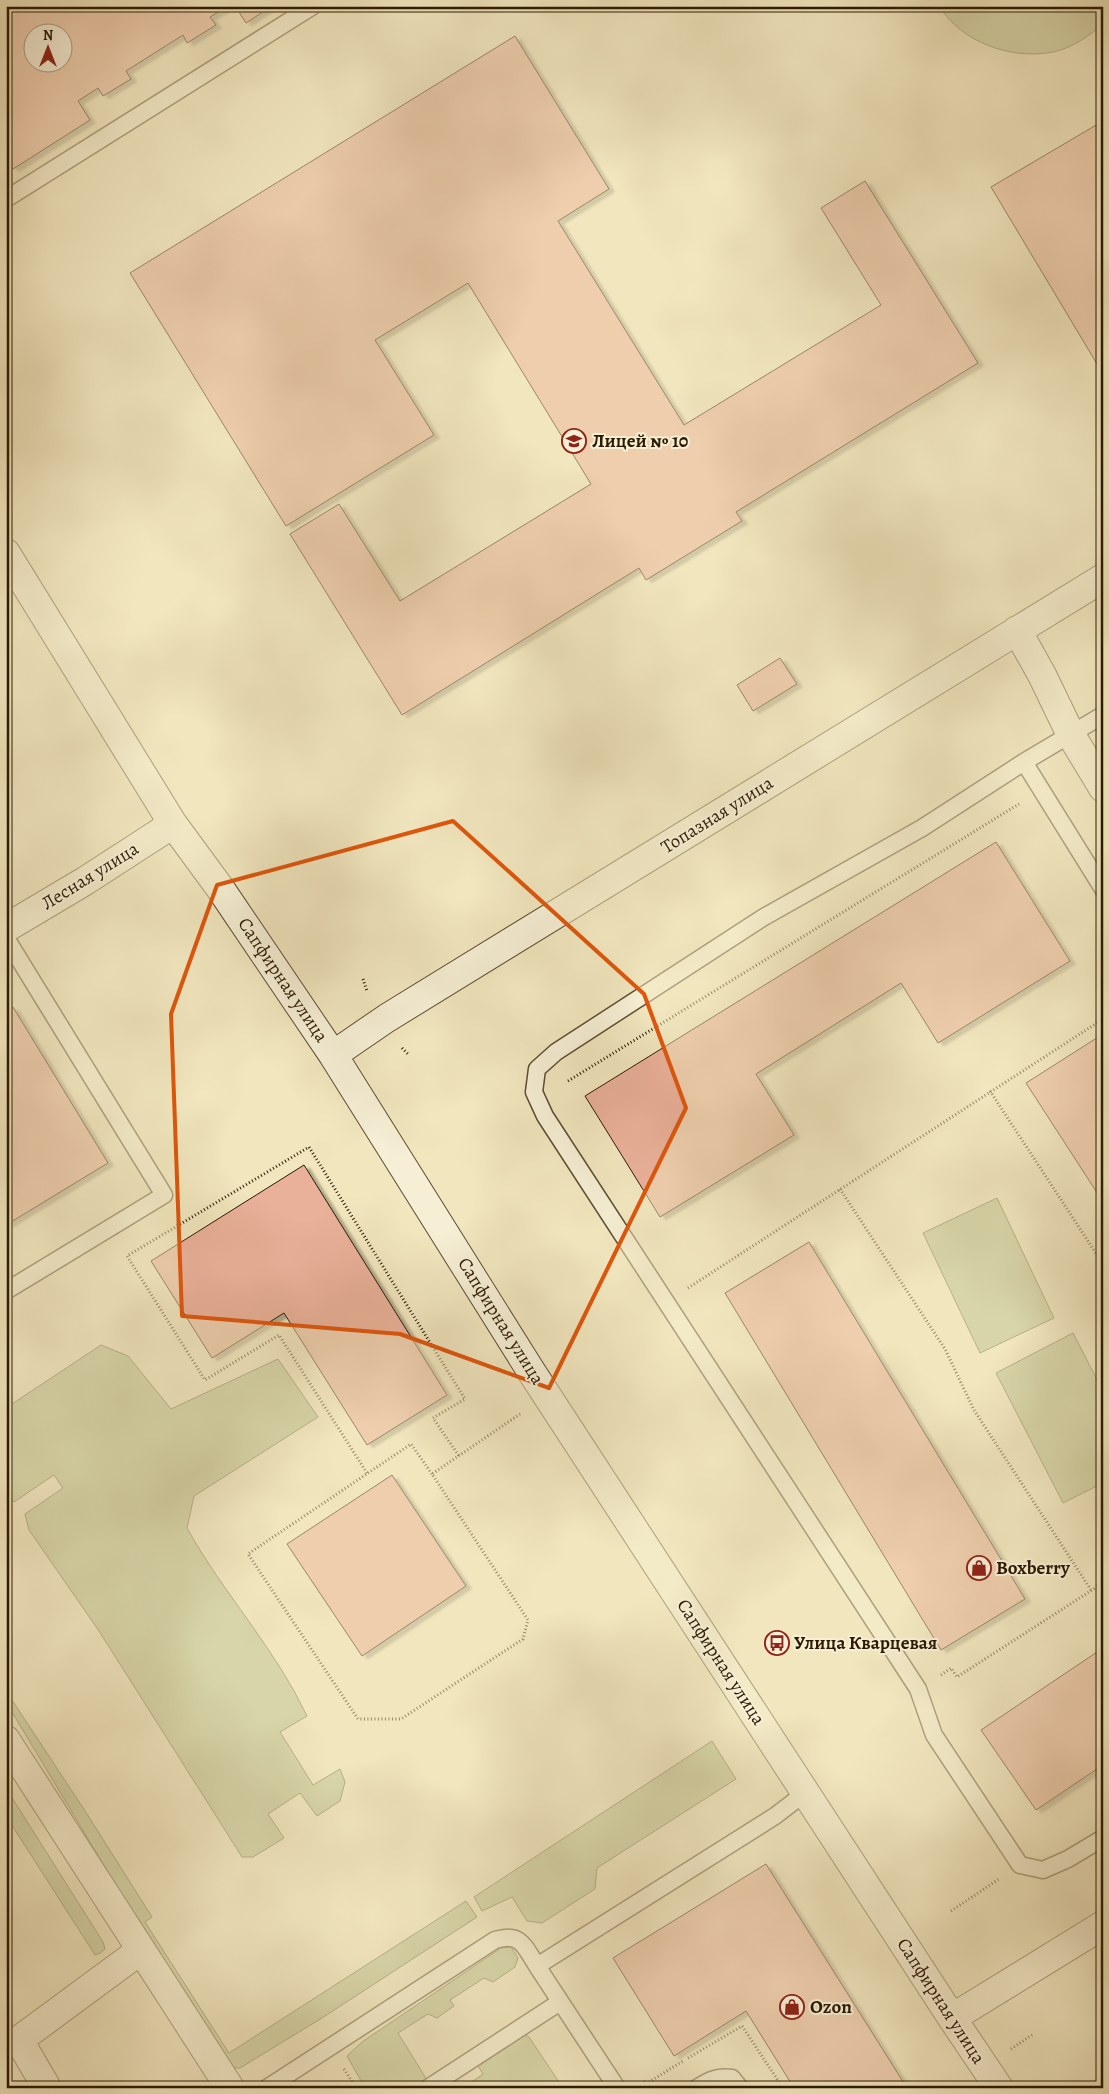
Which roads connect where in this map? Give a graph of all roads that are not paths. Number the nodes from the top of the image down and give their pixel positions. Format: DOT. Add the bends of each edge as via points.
graph roads {
  1 [pos="313,6"];
  2 [pos="6,199"];
  3 [pos="6,553"];
  4 [pos="1103,578"];
  5 [pos="1017,630"];
  6 [pos="1103,715"];
  7 [pos="1071,735"];
  8 [pos="1024,762"];
  9 [pos="1103,788"];
  10 [pos="172,824"];
  11 [pos="1103,888"];
  12 [pos="6,928"];
  13 [pos="6,938"];
  14 [pos="333,1055"];
  15 [pos="6,1291"];
  16 [pos="6,1740"];
  17 [pos="805,1793"];
  18 [pos="1103,1838"];
  19 [pos="1103,1925"];
  20 [pos="141,1950"];
  21 [pos="537,1966"];
  22 [pos="560,2002"];
  23 [pos="952,2018"];
  24 [pos="47,2088"];
  25 [pos="230,2088"];
  26 [pos="267,2088"];
  27 [pos="428,2088"];
  28 [pos="617,2088"];
  29 [pos="697,2088"];
  30 [pos="740,2088"];
  31 [pos="999,2088"];
  1 -- 2 [label="lane"];
  3 -- 10 [label="street, Сапфирная улица"];
  4 -- 5 [label="street, Топазная улица"];
  5 -- 7 [label="street"];
  5 -- 14 [label="street, Топазная улица" via="387,1018"];
  6 -- 7 [label="lane"];
  7 -- 8 [label="lane"];
  7 -- 9 [label="street"];
  8 -- 11 [label="lane"];
  8 -- 18 [label="lane" via="922,828 764,917 556,1052 537,1069 534,1092 545,1116 918,1689 934,1735 1020,1865 1043,1870"];
  10 -- 12 [label="street, Лесная улица"];
  10 -- 14 [label="street, Сапфирная улица" via="220,888"];
  13 -- 15 [label="lane" via="164,1195"];
  14 -- 17 [label="street, Сапфирная улица" via="532,1371"];
  16 -- 20 [label="street"];
  17 -- 21 [label="lane" via="775,1816"];
  17 -- 23 [label="street, Сапфирная улица"];
  19 -- 23 [label="street"];
  20 -- 24 [label="street" via="19,2040"];
  20 -- 25 [label="street"];
  21 -- 22 [label="lane"];
  21 -- 26 [label="lane" via="515,1938 495,1940"];
  22 -- 27 [label="lane"];
  22 -- 28 [label="lane"];
  23 -- 31 [label="street, Сапфирная улица"];
  29 -- 30 [label="lane" via="720,2076 732,2078"];
}
